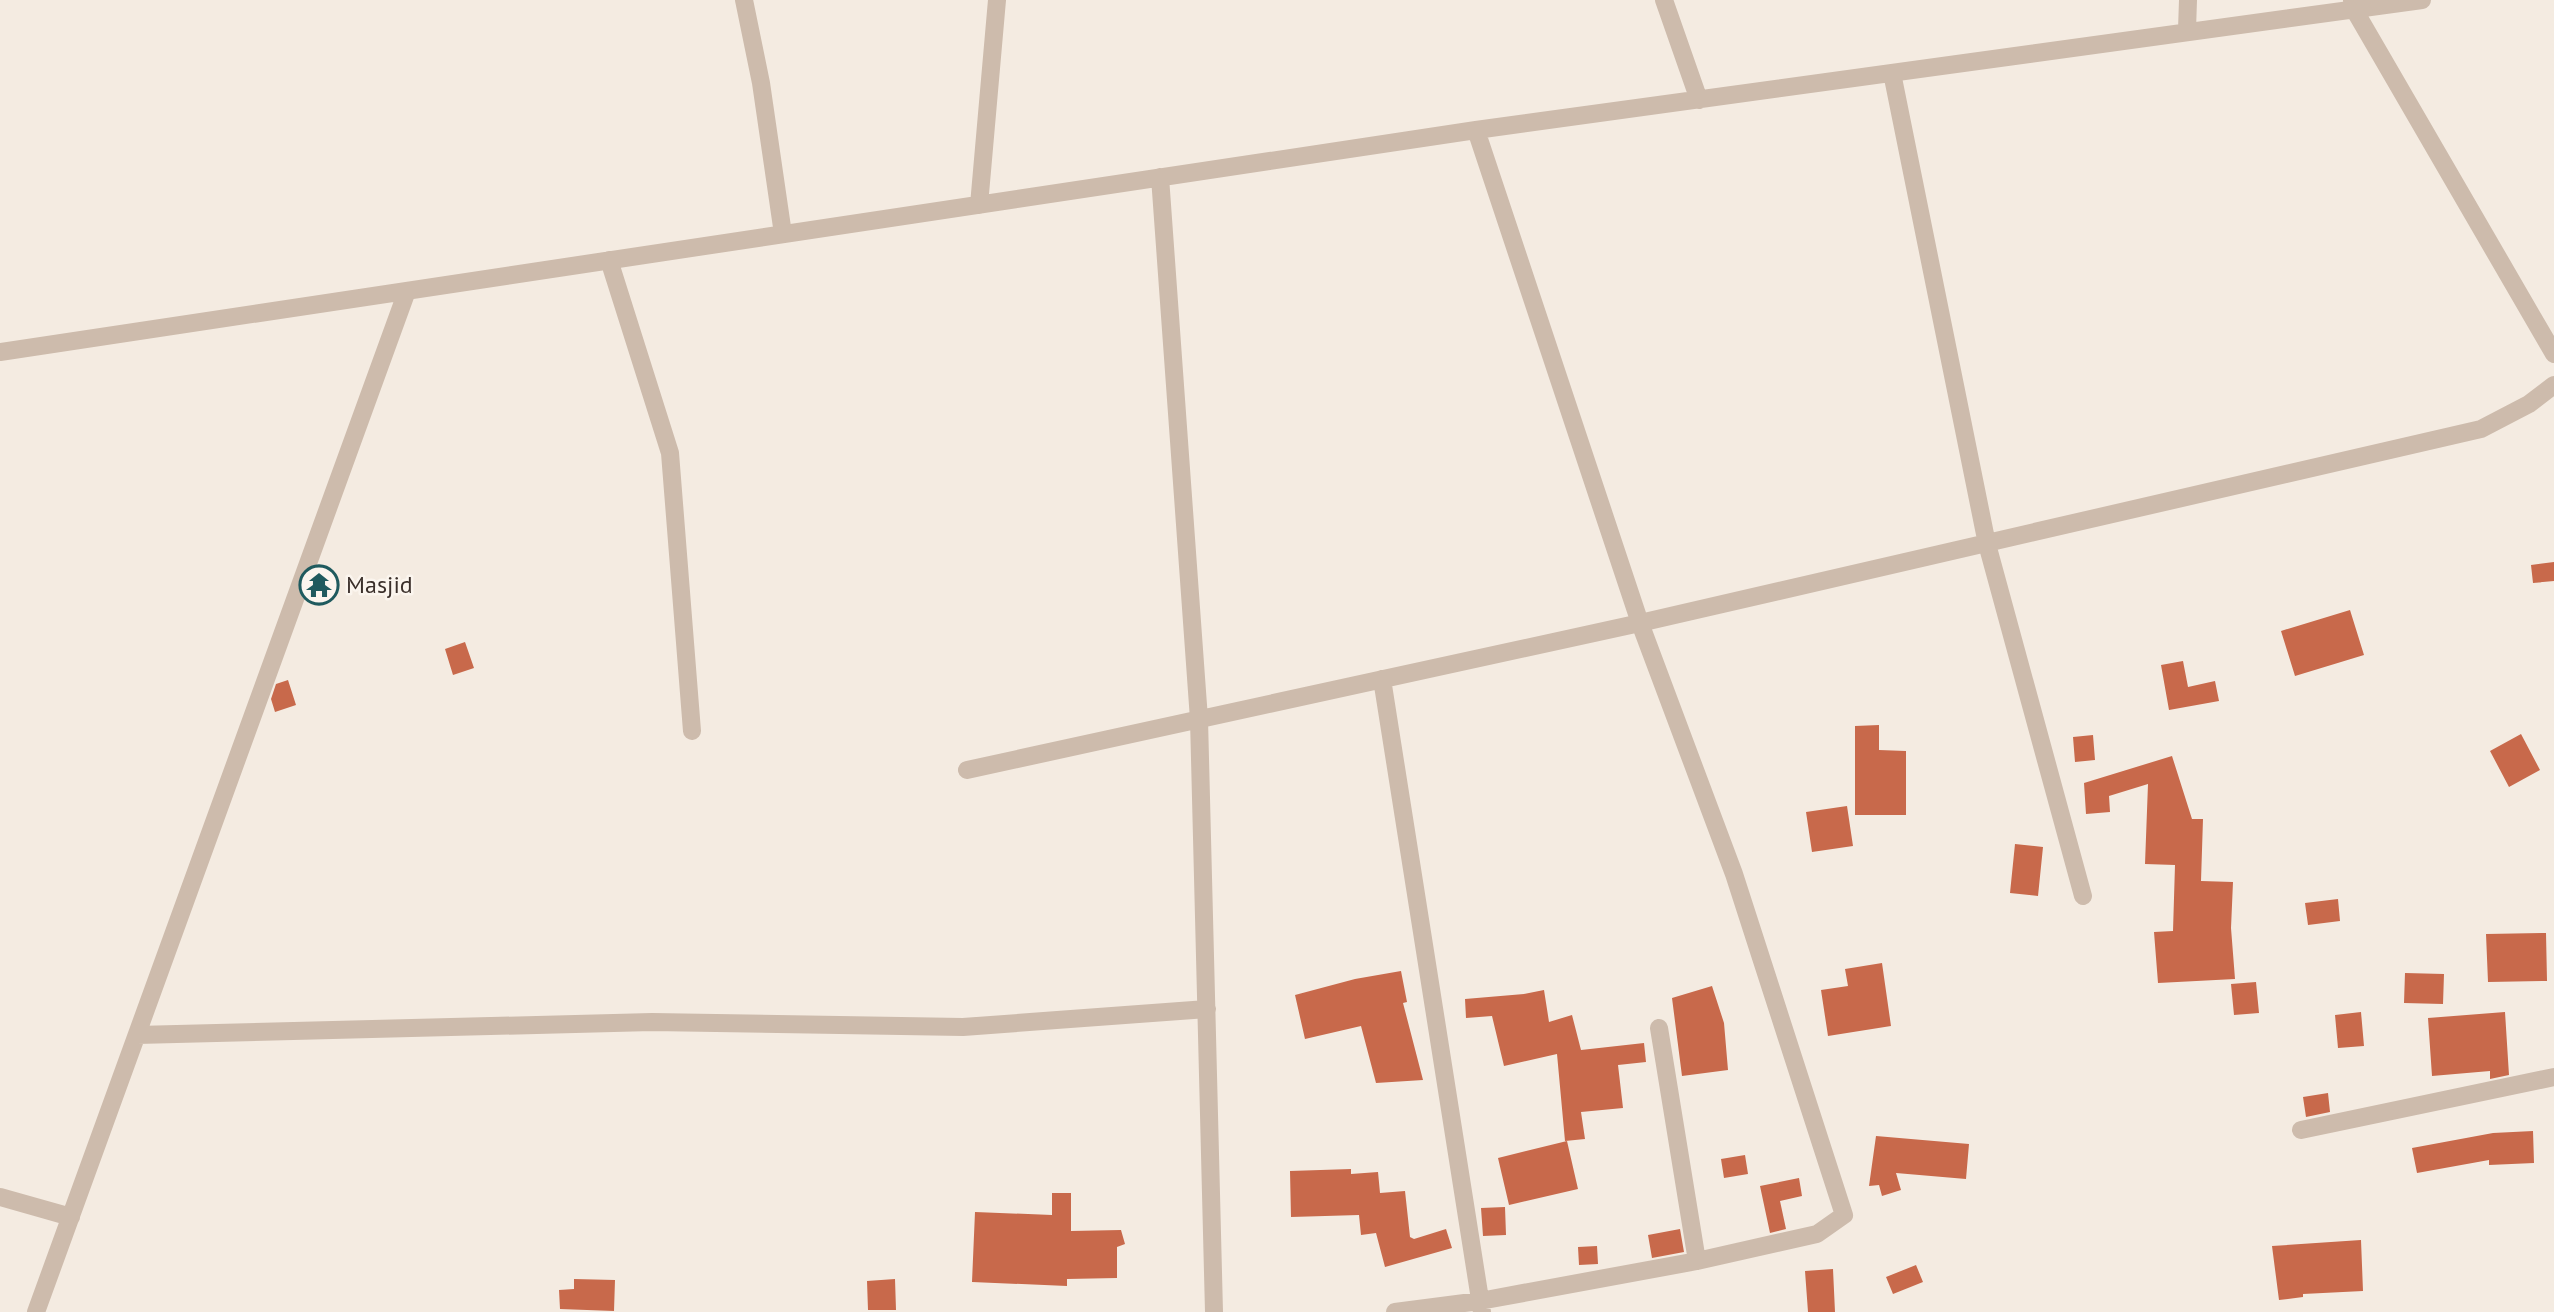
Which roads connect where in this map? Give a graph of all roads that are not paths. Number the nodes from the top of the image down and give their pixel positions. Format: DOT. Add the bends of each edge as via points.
graph roads {
  1 [pos="744,0"];
  2 [pos="998,0"];
  3 [pos="1664,0"];
  4 [pos="2189,0"];
  5 [pos="2422,0"];
  6 [pos="2353,5"];
  7 [pos="2187,30"];
  8 [pos="1892,73"];
  9 [pos="1699,100"];
  10 [pos="1476,130"];
  11 [pos="1160,177"];
  12 [pos="979,205"];
  13 [pos="783,234"];
  14 [pos="610,260"];
  15 [pos="407,291"];
  16 [pos="0,352"];
  17 [pos="2554,354"];
  18 [pos="2554,384"];
  19 [pos="1987,544"];
  20 [pos="1640,623"];
  21 [pos="1382,679"];
  22 [pos="1199,719"];
  23 [pos="692,731"];
  24 [pos="967,770"];
  25 [pos="2083,896"];
  26 [pos="1207,1009"];
  27 [pos="1659,1028"];
  28 [pos="137,1035"];
  29 [pos="2554,1077"];
  30 [pos="2301,1130"];
  31 [pos="0,1197"];
  32 [pos="71,1217"];
  33 [pos="1697,1261"];
  34 [pos="1481,1307"];
  35 [pos="36,1312"];
  36 [pos="1214,1312"];
  37 [pos="1395,1312"];
  1 -- 13 [label="street"];
  2 -- 12 [label="street"];
  3 -- 9 [label="street"];
  4 -- 7 [label="street"];
  5 -- 6 [label="street"];
  6 -- 7 [label="street"];
  6 -- 17 [label="street"];
  7 -- 8 [label="street"];
  8 -- 9 [label="street"];
  8 -- 19 [label="street"];
  9 -- 10 [label="street"];
  10 -- 11 [label="street"];
  10 -- 20 [label="street"];
  11 -- 12 [label="street"];
  11 -- 22 [label="street"];
  12 -- 13 [label="street"];
  13 -- 14 [label="street"];
  14 -- 15 [label="street"];
  14 -- 23 [label="street" via="670,453"];
  15 -- 16 [label="street"];
  15 -- 28 [label="street"];
  18 -- 19 [label="street" via="2529,404 2481,429"];
  19 -- 20 [label="street"];
  19 -- 25 [label="street"];
  20 -- 21 [label="street"];
  20 -- 33 [label="street" via="1734,873 1844,1215 1817,1234"];
  21 -- 22 [label="street"];
  21 -- 34 [label="street"];
  22 -- 24 [label="street"];
  22 -- 26 [label="street"];
  26 -- 28 [label="street" via="963,1027 652,1022"];
  26 -- 36 [label="street"];
  27 -- 33 [label="street"];
  28 -- 32 [label="street"];
  29 -- 30 [label="street"];
  31 -- 32 [label="street"];
  32 -- 35 [label="street"];
  33 -- 34 [label="street"];
  34 -- 37 [label="street"];
}
